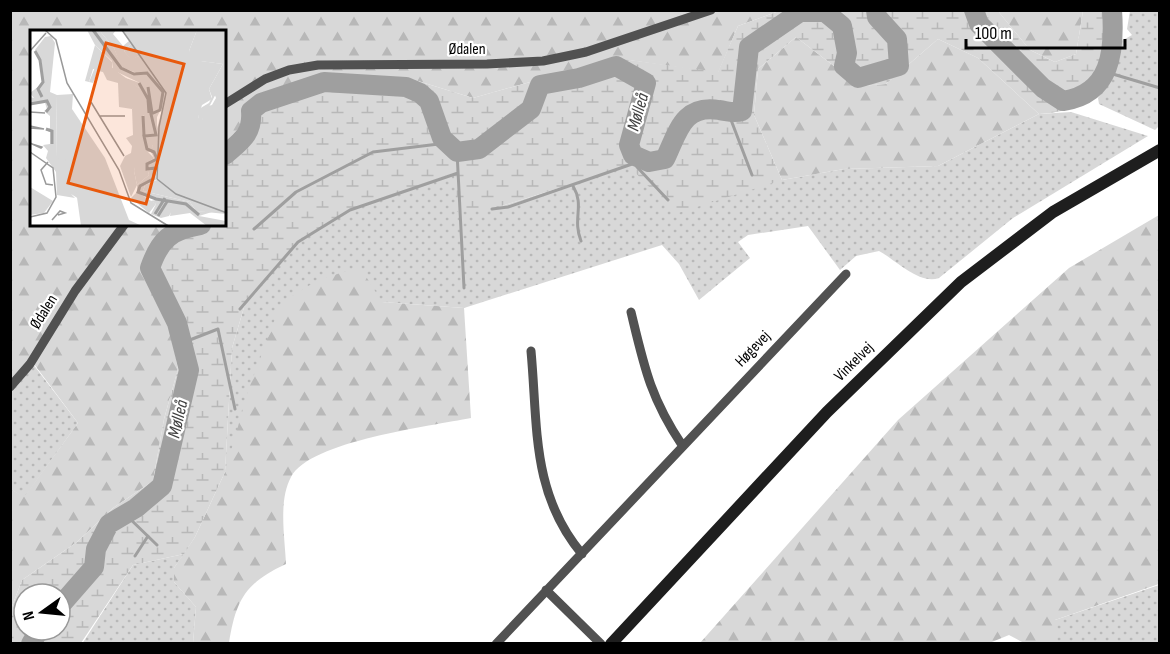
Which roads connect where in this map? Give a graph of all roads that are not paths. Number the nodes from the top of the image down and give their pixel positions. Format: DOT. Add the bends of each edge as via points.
graph roads {
  1 [pos="711,10"];
  2 [pos="226,103"];
  3 [pos="1160,150"];
  4 [pos="123,226"];
  5 [pos="846,274"];
  6 [pos="631,312"];
  7 [pos="531,351"];
  8 [pos="10,387"];
  9 [pos="682,445"];
  10 [pos="582,554"];
  11 [pos="546,590"];
  12 [pos="496,644"];
  13 [pos="601,644"];
  14 [pos="610,644"];
  1 -- 2 [label="street, Ødalen" via="586,52 543,61 318,65 290,70 265,79"];
  3 -- 14 [label="street, Vinkelvej" via="1053,212 961,282 827,412"];
  4 -- 8 [label="street, Ødalen" via="75,291 30,364"];
  5 -- 9 [label="street, Høgevej"];
  6 -- 9 [label="street" via="649,384 663,417"];
  7 -- 10 [label="street" via="542,474 555,515"];
  9 -- 10 [label="street, Høgevej"];
  10 -- 11 [label="street, Høgevej"];
  11 -- 12 [label="street, Høgevej"];
  11 -- 13 [label="street"];
}
